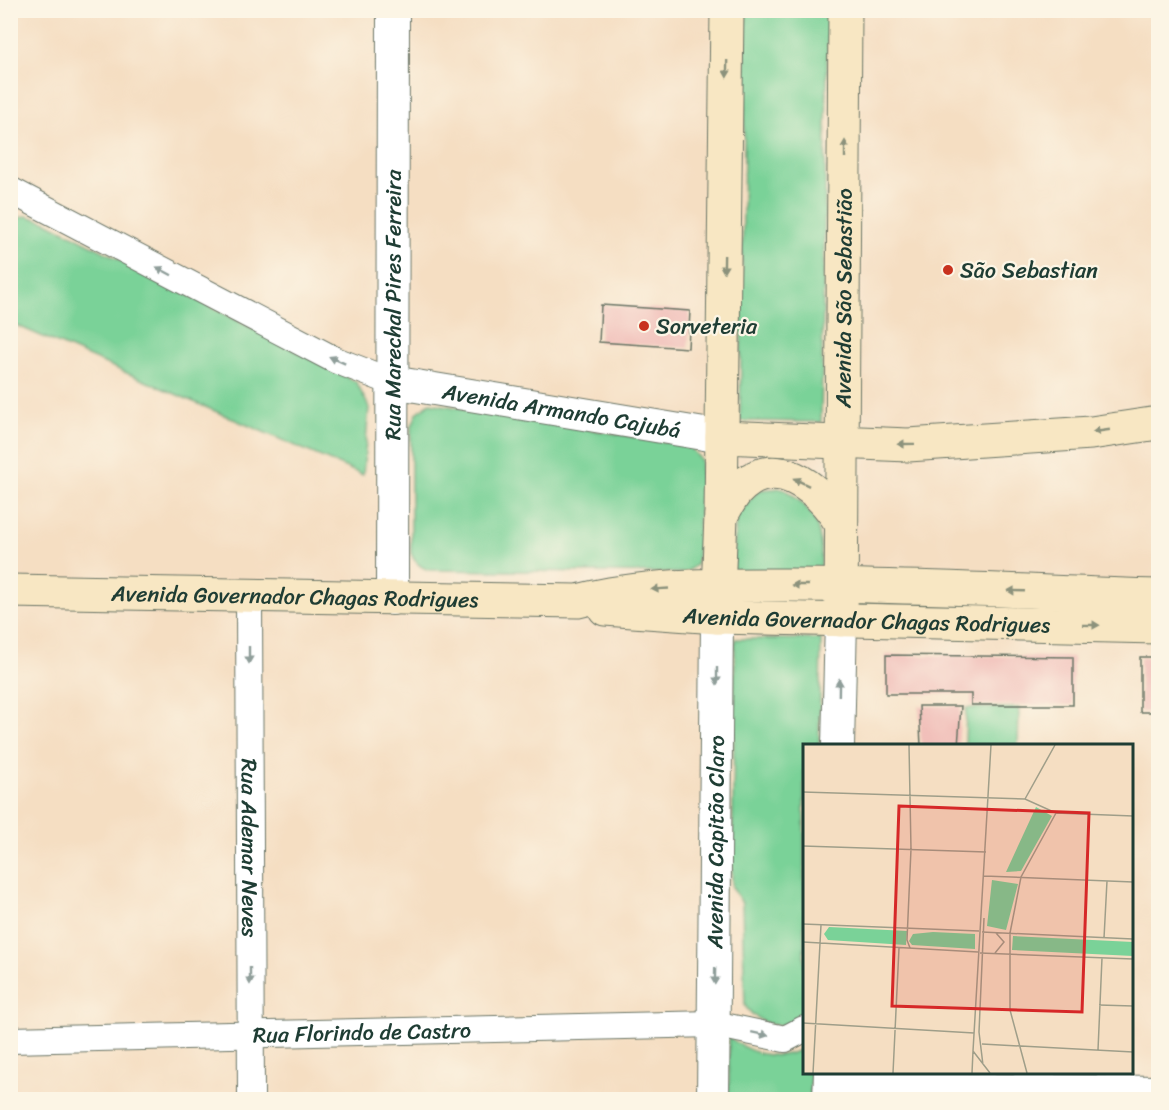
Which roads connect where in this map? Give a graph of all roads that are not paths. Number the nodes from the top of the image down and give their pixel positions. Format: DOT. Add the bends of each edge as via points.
graph roads {
  1 [pos="393,10"];
  2 [pos="727,10"];
  3 [pos="845,10"];
  4 [pos="10,190"];
  5 [pos="392,382"];
  6 [pos="1158,423"];
  7 [pos="723,437"];
  8 [pos="843,444"];
  9 [pos="721,516"];
  10 [pos="841,523"];
  11 [pos="719,585"];
  12 [pos="842,585"];
  13 [pos="10,591"];
  14 [pos="249,596"];
  15 [pos="1158,596"];
  16 [pos="392,599"];
  17 [pos="578,601"];
  18 [pos="717,617"];
  19 [pos="841,621"];
  20 [pos="1158,627"];
  21 [pos="838,744"];
  22 [pos="714,1024"];
  23 [pos="803,1030"];
  24 [pos="250,1032"];
  25 [pos="10,1040"];
  26 [pos="830,1086"];
  27 [pos="1158,1089"];
  28 [pos="251,1100"];
  29 [pos="713,1100"];
  1 -- 5 [label="street, Rua Marechal Pires Ferreira"];
  2 -- 7 [label="main road, one-way"];
  8 -- 3 [label="main road, Avenida São Sebastião, one-way"];
  5 -- 4 [label="street, Avenida Armando Cajubá, one-way" via="335,360"];
  5 -- 7 [label="street, Avenida Armando Cajubá"];
  5 -- 16 [label="street, Rua Marechal Pires Ferreira"];
  6 -- 8 [label="main road, Avenida Armando Cajubá, one-way" via="1091,433 908,445"];
  7 -- 8 [label="main road, Avenida Armando Cajubá"];
  7 -- 9 [label="main road"];
  8 -- 10 [label="main road, Avenida São Sebastião"];
  10 -- 9 [label="main road, one-way" via="813,488 793,477 774,473 756,477 736,492"];
  9 -- 11 [label="main road"];
  10 -- 12 [label="main road, Avenida São Sebastião"];
  12 -- 11 [label="main road, Avenida Governador Chagas Rodrigues, one-way"];
  11 -- 17 [label="main road, Avenida Governador Chagas Rodrigues, one-way" via="615,591"];
  11 -- 18 [label="main road, Avenida Capitão Claro"];
  15 -- 12 [label="main road, Avenida Governador Chagas Rodrigues, one-way"];
  12 -- 19 [label="main road"];
  13 -- 14 [label="main road, Avenida Governador Chagas Rodrigues"];
  14 -- 16 [label="main road, Avenida Governador Chagas Rodrigues"];
  14 -- 24 [label="street, Rua Ademar Neves, one-way"];
  16 -- 17 [label="main road, Avenida Governador Chagas Rodrigues"];
  17 -- 18 [label="main road, Avenida Governador Chagas Rodrigues" via="593,609"];
  18 -- 19 [label="main road, Avenida Governador Chagas Rodrigues"];
  18 -- 22 [label="street, Avenida Capitão Claro, one-way"];
  19 -- 20 [label="main road, Avenida Governador Chagas Rodrigues, one-way"];
  21 -- 19 [label="street, one-way"];
  22 -- 23 [label="street, Rua Florindo de Castro, one-way" via="785,1039"];
  22 -- 24 [label="street, Rua Florindo de Castro"];
  22 -- 29 [label="street, Avenida Capitão Claro"];
  24 -- 25 [label="street, Rua Florindo de Castro"];
  24 -- 28 [label="street, Rua Ademar Neves"];
  26 -- 27 [label="street"];
}
